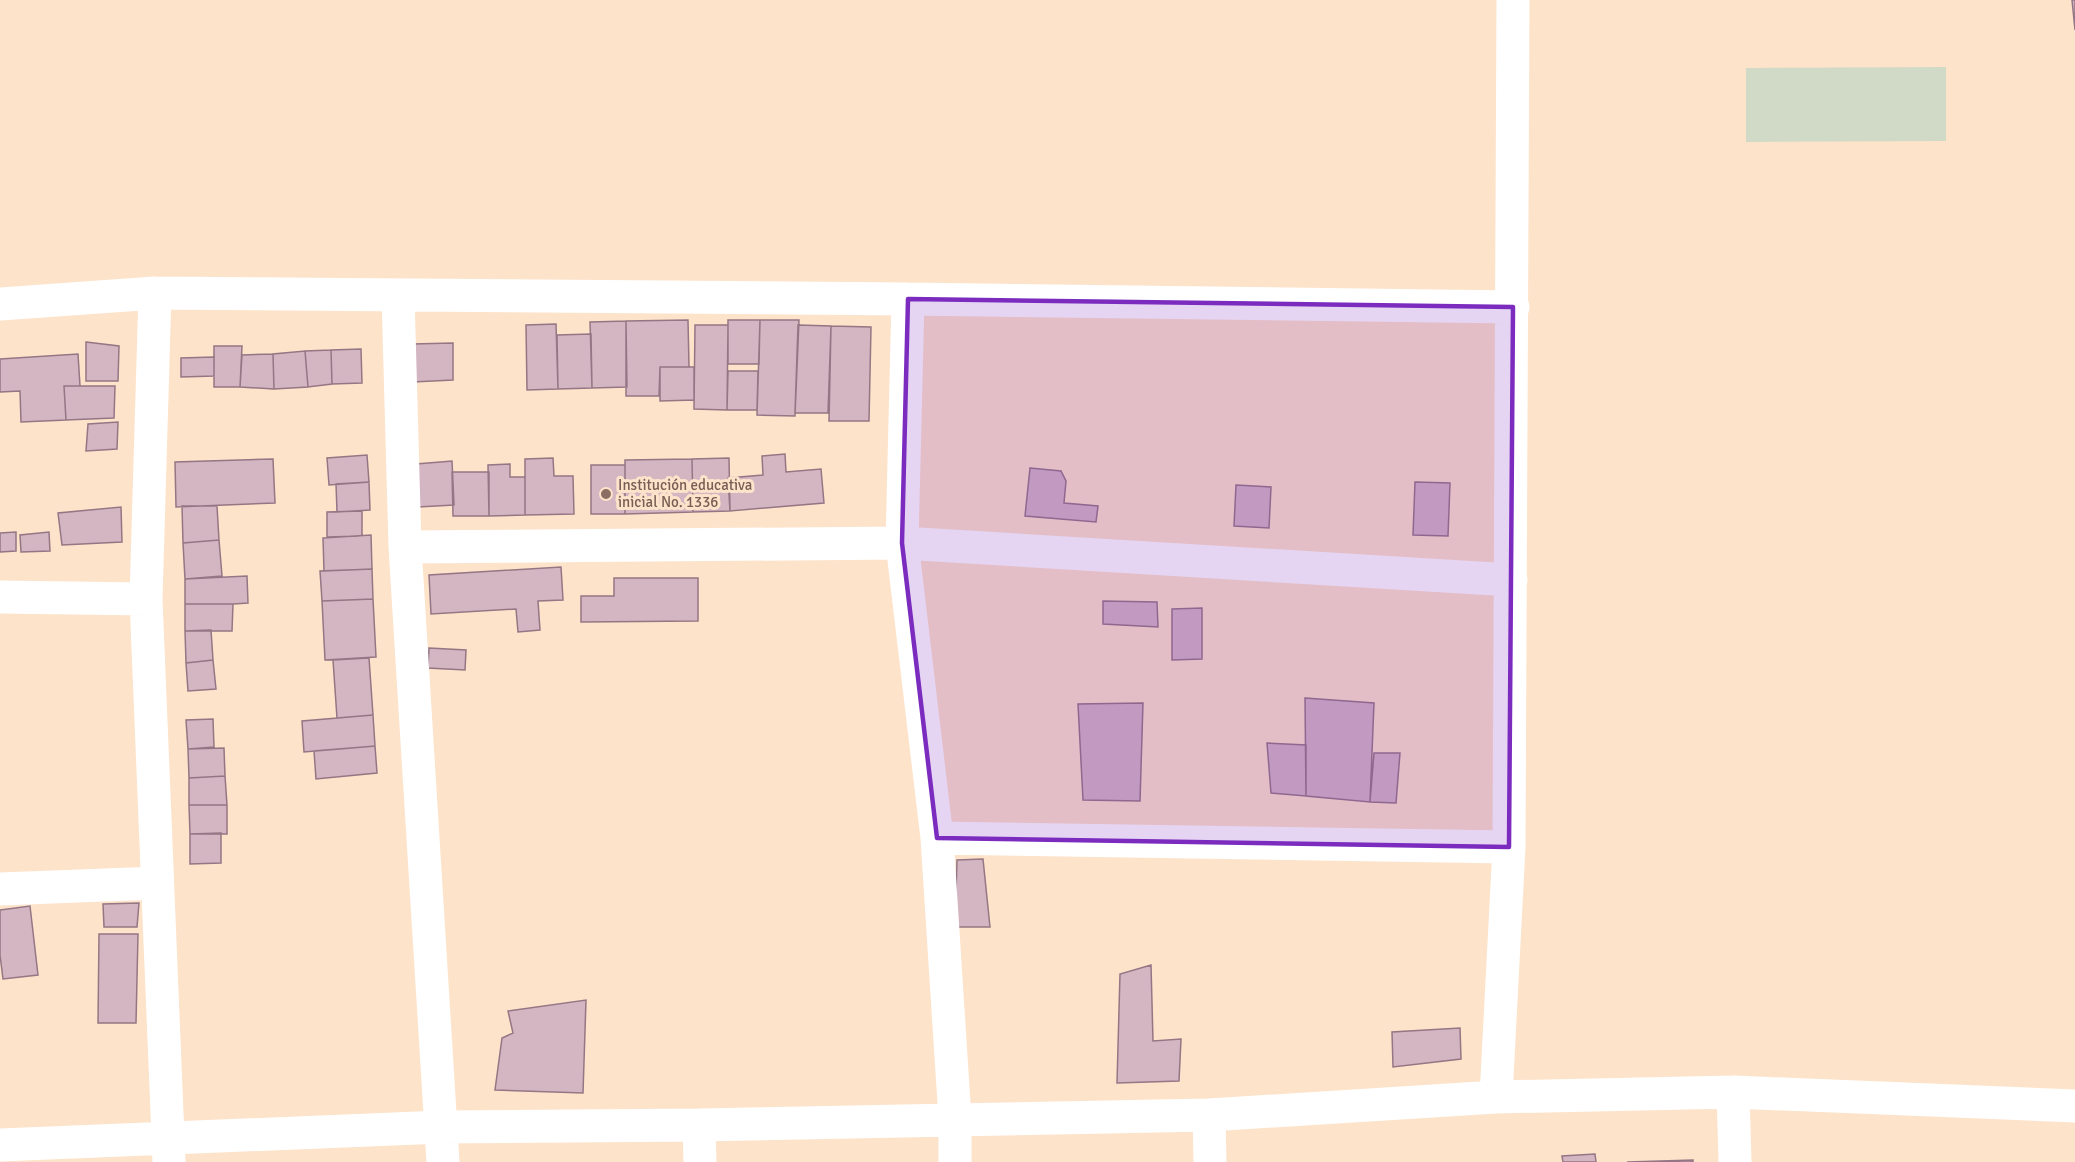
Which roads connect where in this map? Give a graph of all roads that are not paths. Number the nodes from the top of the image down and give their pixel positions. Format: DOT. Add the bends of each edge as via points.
graph roads {
  1 [pos="1513,0"];
  2 [pos="155,293"];
  3 [pos="398,295"];
  4 [pos="908,299"];
  5 [pos="0,304"];
  6 [pos="1513,307"];
  7 [pos="902,543"];
  8 [pos="405,547"];
  9 [pos="1511,580"];
  10 [pos="0,597"];
  11 [pos="146,599"];
  12 [pos="937,838"];
  13 [pos="1509,847"];
  14 [pos="157,883"];
  15 [pos="0,889"];
  16 [pos="1733,1092"];
  17 [pos="1496,1097"];
  18 [pos="2075,1106"];
  19 [pos="1209,1115"];
  20 [pos="956,1119"];
  21 [pos="699,1125"];
  22 [pos="442,1126"];
  23 [pos="0,1145"];
  24 [pos="168,1150"];
  25 [pos="443,1162"];
  26 [pos="700,1162"];
  27 [pos="955,1162"];
  28 [pos="1210,1162"];
  29 [pos="1736,1162"];
  1 -- 6 [label="street"];
  2 -- 3 [label="street"];
  2 -- 5 [label="street"];
  2 -- 11 [label="street"];
  3 -- 4 [label="street"];
  3 -- 8 [label="street"];
  4 -- 6 [label="street"];
  4 -- 7 [label="street"];
  6 -- 9 [label="street"];
  7 -- 8 [label="street"];
  7 -- 9 [label="street"];
  7 -- 12 [label="street"];
  8 -- 22 [label="street"];
  9 -- 13 [label="street"];
  10 -- 11 [label="street"];
  11 -- 14 [label="street"];
  12 -- 13 [label="street"];
  12 -- 20 [label="street"];
  13 -- 17 [label="street"];
  14 -- 15 [label="street"];
  14 -- 24 [label="street"];
  16 -- 17 [label="street"];
  16 -- 18 [label="street"];
  16 -- 29 [label="street"];
  17 -- 19 [label="street"];
  19 -- 20 [label="street"];
  19 -- 28 [label="street"];
  20 -- 21 [label="street"];
  20 -- 27 [label="street"];
  21 -- 22 [label="street"];
  21 -- 26 [label="street"];
  22 -- 24 [label="street"];
  22 -- 25 [label="street"];
  23 -- 24 [label="street"];
}
